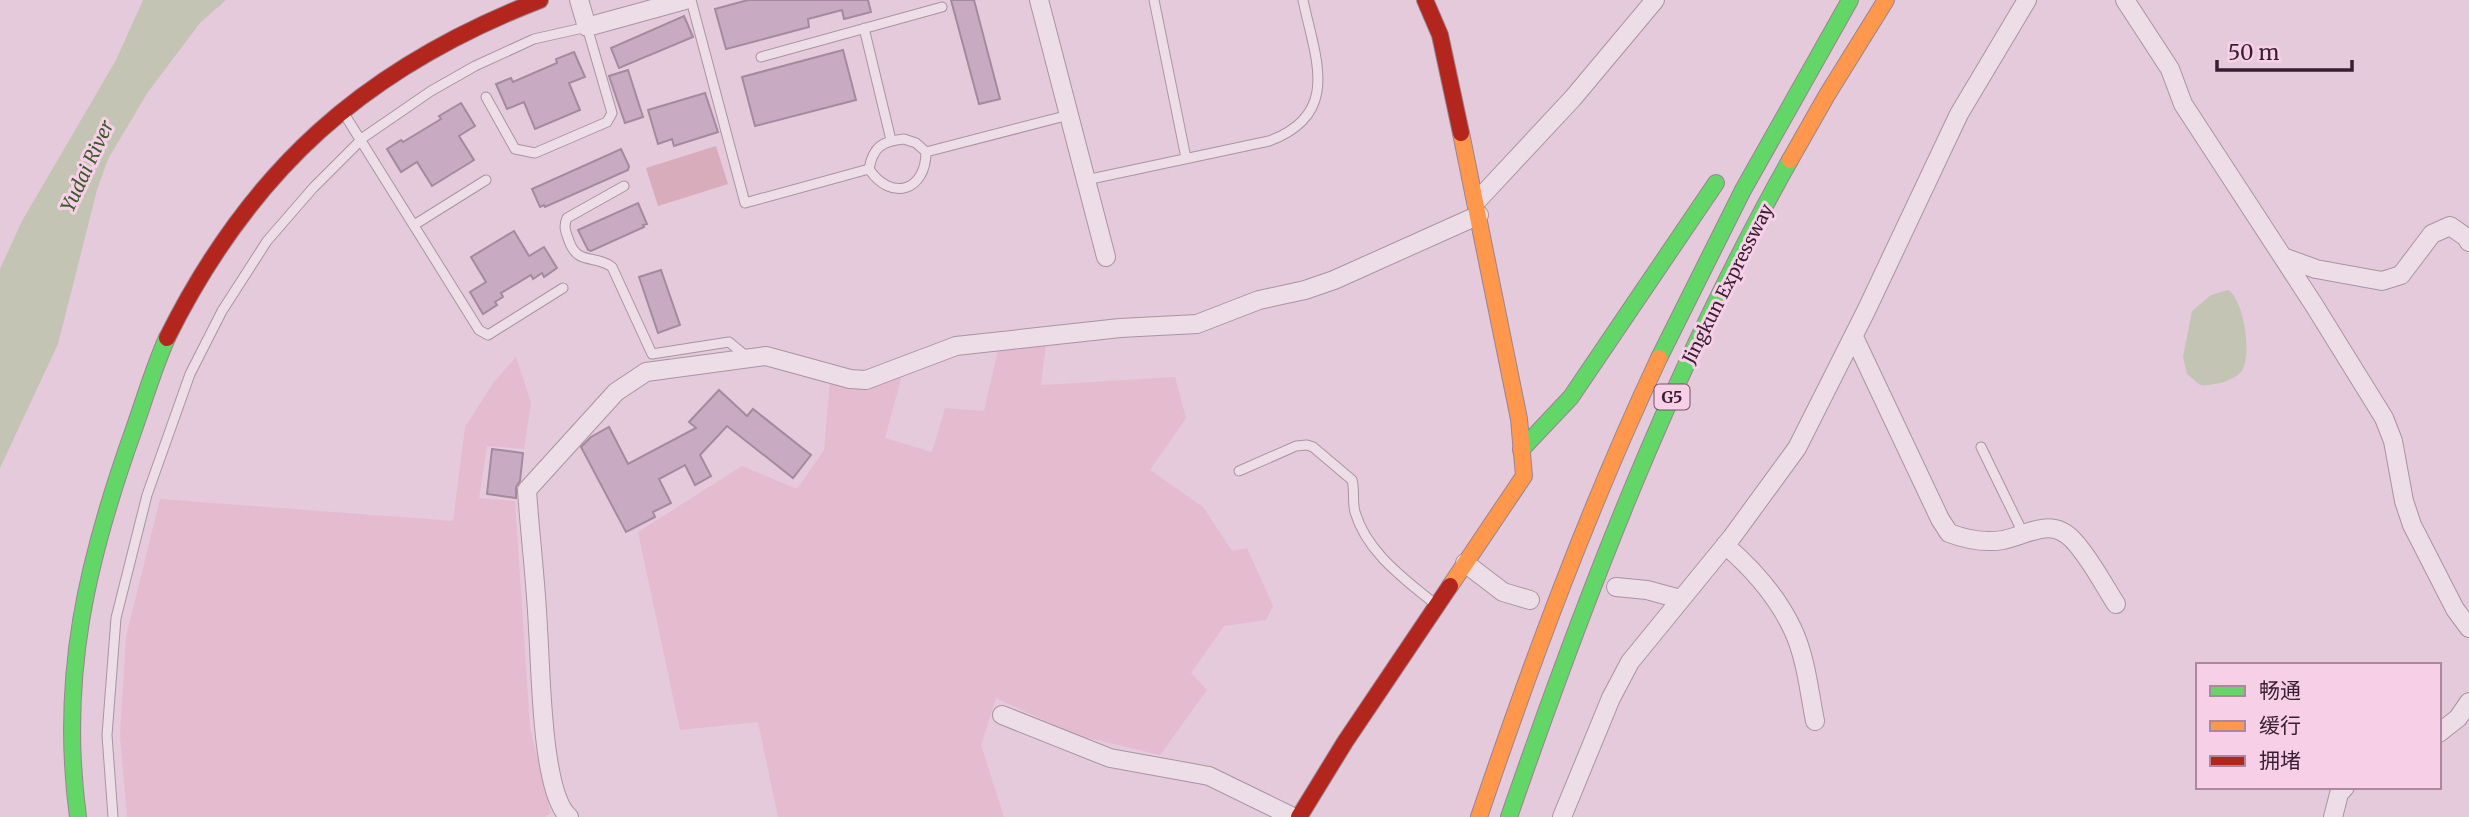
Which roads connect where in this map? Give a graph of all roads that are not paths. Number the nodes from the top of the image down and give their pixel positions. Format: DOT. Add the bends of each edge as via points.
graph roads {
  1 [pos="540,0"];
  2 [pos="579,0"];
  3 [pos="685,0"];
  4 [pos="691,0"];
  5 [pos="1038,0"];
  6 [pos="1154,0"];
  7 [pos="1303,0"];
  8 [pos="1426,0"];
  9 [pos="1656,0"];
  10 [pos="1850,0"];
  11 [pos="1886,0"];
  12 [pos="2027,0"];
  13 [pos="2125,0"];
  14 [pos="942,7"];
  15 [pos="587,27"];
  16 [pos="864,28"];
  17 [pos="761,57"];
  18 [pos="486,97"];
  19 [pos="342,110"];
  20 [pos="1069,115"];
  21 [pos="360,140"];
  22 [pos="891,140"];
  23 [pos="926,152"];
  24 [pos="1186,159"];
  25 [pos="869,169"];
  26 [pos="486,180"];
  27 [pos="1086,180"];
  28 [pos="1716,183"];
  29 [pos="624,186"];
  30 [pos="1478,208"];
  31 [pos="414,225"];
  32 [pos="2469,242"];
  33 [pos="1106,257"];
  34 [pos="2283,257"];
  35 [pos="563,288"];
  36 [pos="1854,337"];
  37 [pos="747,357"];
  38 [pos="1981,447"];
  39 [pos="1521,450"];
  40 [pos="1239,471"];
  41 [pos="2023,533"];
  42 [pos="1725,545"];
  43 [pos="1465,563"];
  44 [pos="1616,587"];
  45 [pos="1680,599"];
  46 [pos="1530,600"];
  47 [pos="2116,604"];
  48 [pos="1436,605"];
  49 [pos="2469,628"];
  50 [pos="2469,702"];
  51 [pos="1002,715"];
  52 [pos="1815,721"];
  53 [pos="2441,731"];
  54 [pos="2343,789"];
  55 [pos="78,817"];
  56 [pos="113,817"];
  57 [pos="569,817"];
  58 [pos="1293,817"];
  59 [pos="1299,817"];
  60 [pos="1479,817"];
  61 [pos="1509,817"];
  62 [pos="1562,817"];
  63 [pos="2333,817"];
  1 -- 19 [label="main road" via="459,35"];
  2 -- 15 [label="street"];
  3 -- 15 [label="street"];
  4 -- 25 [label="lane" via="745,203"];
  5 -- 20 [label="street"];
  6 -- 24 [label="lane"];
  7 -- 24 [label="lane" via="1320,80 1306,116 1278,138"];
  8 -- 30 [label="main road" via="1440,35"];
  9 -- 30 [label="street"];
  10 -- 60 [label="main road, Jingkun Expressway / G5" via="1722,229 1647,384 1558,595"];
  11 -- 61 [label="main road, Jingkun Expressway / G5" via="1798,147 1673,395 1583,606"];
  12 -- 36 [label="street" via="1959,114"];
  13 -- 34 [label="street" via="2169,69 2183,104"];
  14 -- 16 [label="lane"];
  15 -- 18 [label="lane" via="612,113 607,122 535,153 515,149"];
  15 -- 21 [label="lane" via="534,39 475,66"];
  16 -- 17 [label="lane"];
  16 -- 22 [label="lane"];
  19 -- 21 [label="lane"];
  19 -- 55 [label="main road" via="287,165 228,236 191,294 158,361 114,485 81,611 72,734"];
  20 -- 23 [label="lane"];
  20 -- 27 [label="street"];
  21 -- 31 [label="lane"];
  21 -- 56 [label="lane" via="267,241 222,311 190,374 147,495 116,618 107,734"];
  22 -- 23 [label="lane" via="916,143"];
  22 -- 25 [label="lane" via="879,146"];
  23 -- 25 [label="lane" via="926,167 919,180 906,188 891,189 877,182"];
  24 -- 27 [label="lane"];
  26 -- 31 [label="lane"];
  27 -- 33 [label="street"];
  28 -- 39 [label="main road" via="1571,397"];
  29 -- 37 [label="lane" via="567,218 565,230 572,250 612,267 652,354 729,342"];
  30 -- 37 [label="street" via="1334,280 1259,300 1197,324 956,346 866,380 771,356"];
  30 -- 39 [label="main road"];
  31 -- 35 [label="lane" via="480,330 488,335"];
  32 -- 34 [label="street" via="2450,226 2442,228 2432,234 2401,275 2382,281 2316,269"];
  34 -- 49 [label="street" via="2384,418 2412,524"];
  36 -- 41 [label="street" via="1945,529 1982,541 2001,541"];
  36 -- 42 [label="street" via="1797,448"];
  37 -- 57 [label="street" via="646,372 616,392 527,490 542,718 560,804"];
  38 -- 41 [label="lane"];
  39 -- 43 [label="main road" via="1524,476"];
  40 -- 48 [label="lane" via="1296,446 1313,447 1352,480 1359,524 1387,563"];
  41 -- 47 [label="street" via="2043,527 2065,533"];
  42 -- 45 [label="street"];
  42 -- 52 [label="street" via="1746,563 1793,630"];
  43 -- 46 [label="street" via="1503,592"];
  43 -- 48 [label="main road"];
  44 -- 45 [label="street"];
  45 -- 62 [label="street" via="1630,662"];
  48 -- 59 [label="main road"];
  50 -- 53 [label="street"];
  51 -- 58 [label="street" via="1110,758 1209,776"];
  54 -- 63 [label="street"];
}
